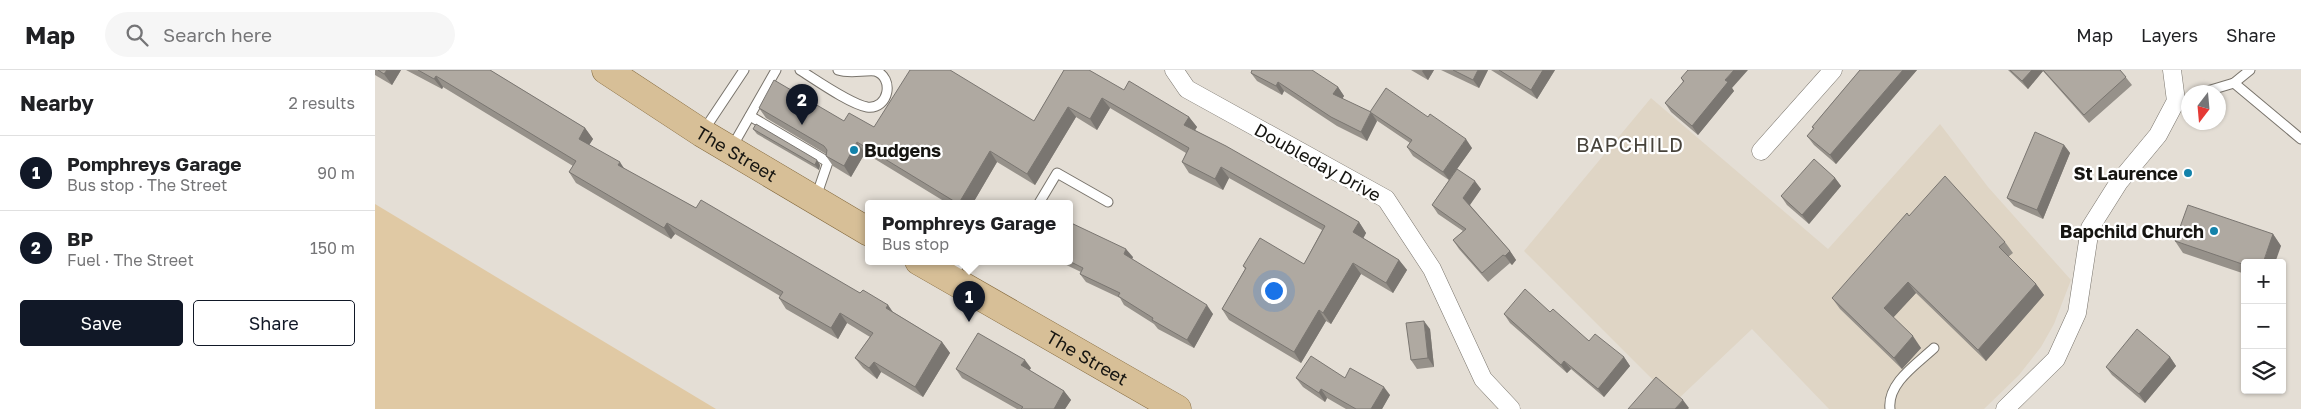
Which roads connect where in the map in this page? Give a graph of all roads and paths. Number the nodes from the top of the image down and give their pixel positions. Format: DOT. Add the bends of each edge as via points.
graph roads {
  1 [pos="606,70"];
  2 [pos="744,70"];
  3 [pos="776,70"];
  4 [pos="800,70"];
  5 [pos="837,70"];
  6 [pos="1174,70"];
  7 [pos="1833,70"];
  8 [pos="2172,70"];
  9 [pos="2250,70"];
  10 [pos="2234,83"];
  11 [pos="2226,85"];
  12 [pos="2181,96"];
  13 [pos="2181,101"];
  14 [pos="750,116"];
  15 [pos="702,132"];
  16 [pos="2301,139"];
  17 [pos="731,150"];
  18 [pos="1761,151"];
  19 [pos="815,200"];
  20 [pos="1041,200"];
  21 [pos="1108,202"];
  22 [pos="865,230"];
  23 [pos="935,265"];
  24 [pos="956,270"];
  25 [pos="1934,348"];
  26 [pos="1177,409"];
  27 [pos="1511,409"];
  28 [pos="1890,409"];
  29 [pos="2005,409"];
  1 -- 15 [label="main road, The Street"];
  2 -- 15 [label="lane"];
  3 -- 14 [label="lane"];
  4 -- 5 [label="lane" via="868,107 878,106 885,99 887,88 883,76 876,72"];
  6 -- 27 [label="street, Doubleday Drive" via="1187,89 1386,199 1432,269 1483,379"];
  7 -- 18 [label="street"];
  8 -- 12 [label="street"];
  9 -- 10 [label="lane"];
  10 -- 11 [label="lane"];
  10 -- 16 [label="lane"];
  13 -- 29 [label="street" via="2159,135 2119,182 2090,228 2077,313 2056,359"];
  14 -- 17 [label="lane"];
  14 -- 19 [label="lane" via="828,162"];
  15 -- 17 [label="main road, The Street"];
  17 -- 19 [label="main road, The Street"];
  19 -- 22 [label="main road, The Street"];
  20 -- 21 [label="lane" via="1057,173"];
  23 -- 24 [label="main road, The Street"];
  24 -- 26 [label="main road, The Street"];
  25 -- 28 [label="lane" via="1892,391"];
}
